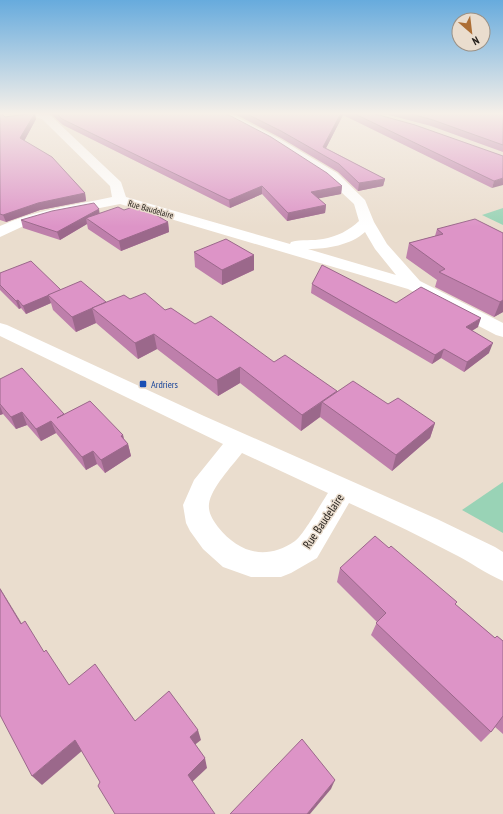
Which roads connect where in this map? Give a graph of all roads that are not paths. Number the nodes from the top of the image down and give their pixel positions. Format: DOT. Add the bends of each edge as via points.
graph roads {
  1 [pos="81,151"];
  2 [pos="292,151"];
  3 [pos="120,200"];
  4 [pos="367,222"];
  5 [pos="0,232"];
  6 [pos="280,246"];
  7 [pos="414,285"];
  8 [pos="0,329"];
  9 [pos="503,331"];
  10 [pos="238,441"];
  11 [pos="344,489"];
  12 [pos="503,568"];
  1 -- 3 [label="street" via="116,185"];
  2 -- 4 [label="street, Rue Baudelaire" via="332,176 360,203"];
  3 -- 5 [label="street, Rue Baudelaire" via="52,213 23,221"];
  3 -- 6 [label="street, Rue Baudelaire"];
  4 -- 6 [label="street, Rue Baudelaire" via="355,233 326,244"];
  4 -- 7 [label="street, Rue Baudelaire" via="380,246"];
  6 -- 7 [label="street, Rue Baudelaire"];
  7 -- 9 [label="street, Rue Baudelaire"];
  8 -- 10 [label="street, Rue Baudelaire"];
  10 -- 11 [label="street, Rue Baudelaire"];
  10 -- 11 [label="street, Rue Baudelaire" via="203,487 196,505 198,523 213,541 233,558 251,564 281,564 307,549"];
  11 -- 12 [label="street, Rue Baudelaire" via="450,538"];
}
